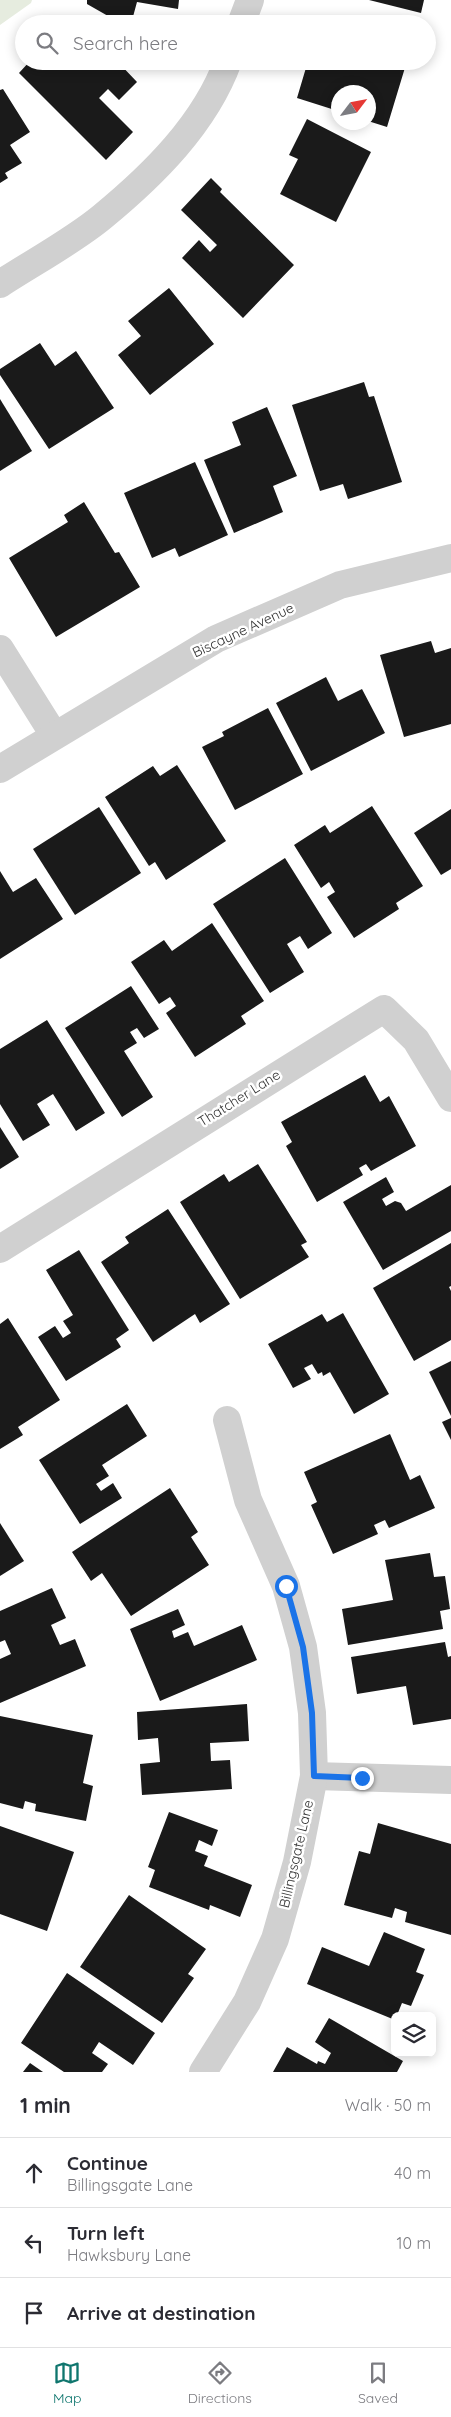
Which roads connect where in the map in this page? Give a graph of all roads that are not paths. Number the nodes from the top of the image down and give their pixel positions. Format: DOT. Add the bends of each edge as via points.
graph roads {
  1 [pos="250,0"];
  2 [pos="244,15"];
  3 [pos="225,70"];
  4 [pos="0,284"];
  5 [pos="451,558"];
  6 [pos="0,649"];
  7 [pos="54,735"];
  8 [pos="0,769"];
  9 [pos="451,1098"];
  10 [pos="0,1249"];
  11 [pos="226,1420"];
  12 [pos="314,1776"];
  13 [pos="451,1780"];
  14 [pos="203,2072"];
  1 -- 2 [label="street"];
  3 -- 4 [label="street" via="191,126 167,158 101,218"];
  5 -- 7 [label="street, Biscayne Avenue" via="340,586 216,639"];
  6 -- 7 [label="street"];
  7 -- 8 [label="street, Biscayne Avenue"];
  9 -- 10 [label="street, Thatcher Lane" via="416,1040 384,1009"];
  11 -- 12 [label="street, Billingsgate Lane" via="248,1500 286,1586 303,1647 312,1713"];
  12 -- 13 [label="street"];
  12 -- 14 [label="street, Billingsgate Lane" via="297,1862 275,1939 247,2002"];
}
